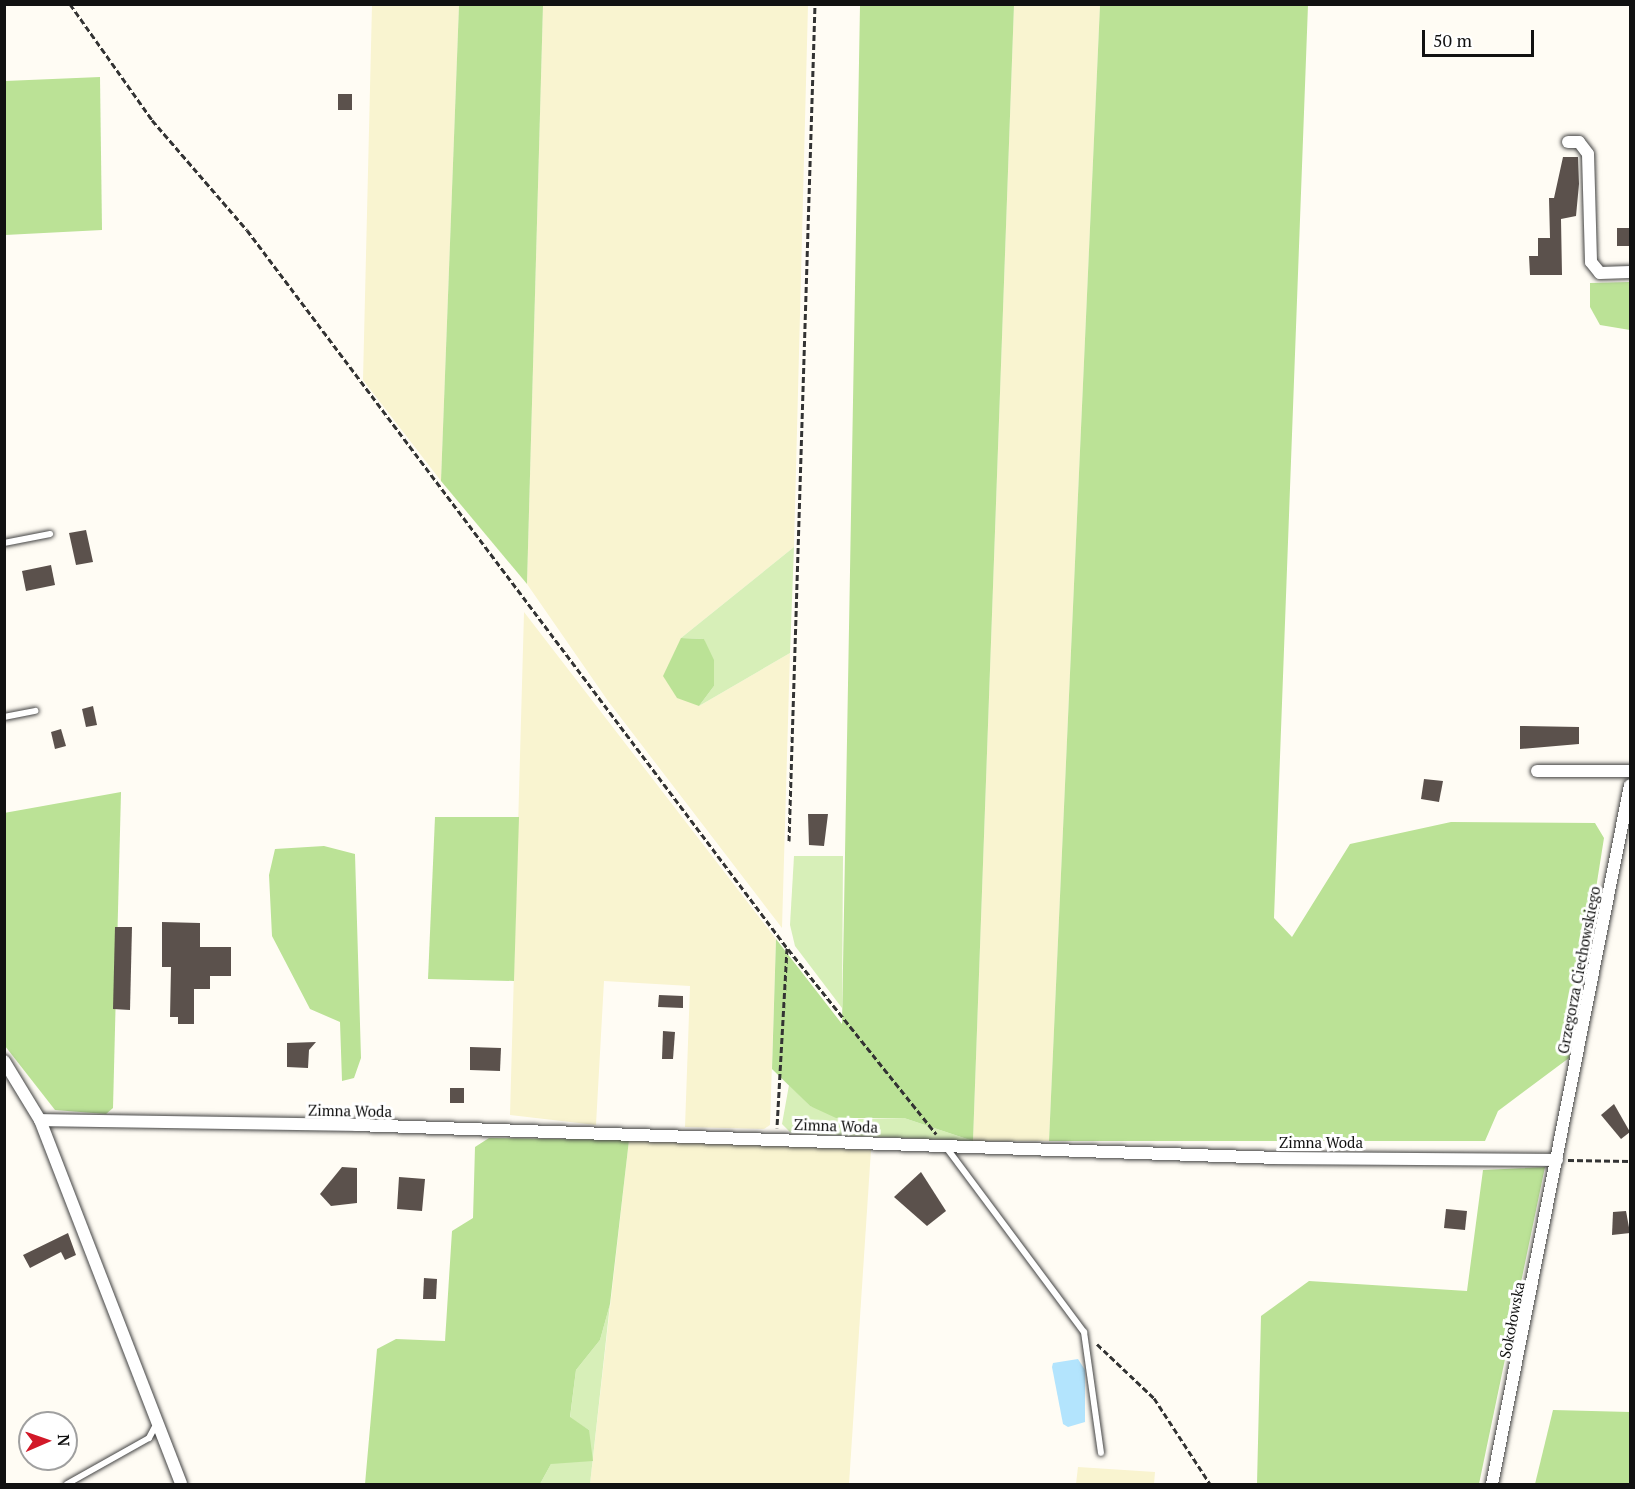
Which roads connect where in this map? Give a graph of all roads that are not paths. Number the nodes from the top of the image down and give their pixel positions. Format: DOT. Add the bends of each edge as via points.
graph roads {
  1 [pos="1568,142"];
  2 [pos="1630,272"];
  3 [pos="50,534"];
  4 [pos="4,543"];
  5 [pos="35,711"];
  6 [pos="4,717"];
  7 [pos="1537,771"];
  8 [pos="1630,771"];
  9 [pos="1630,785"];
  10 [pos="4,1061"];
  11 [pos="40,1120"];
  12 [pos="945,1146"];
  13 [pos="1557,1160"];
  14 [pos="157,1423"];
  15 [pos="1101,1453"];
  16 [pos="67,1485"];
  17 [pos="181,1485"];
  18 [pos="1492,1485"];
  1 -- 2 [label="street" via="1579,142 1588,153 1591,262 1600,273"];
  3 -- 4 [label="lane"];
  5 -- 6 [label="lane"];
  7 -- 8 [label="street"];
  9 -- 13 [label="street, Grzegorza Ciechowskiego"];
  10 -- 11 [label="street"];
  11 -- 12 [label="street, Zimna Woda"];
  11 -- 14 [label="street"];
  12 -- 13 [label="street, Zimna Woda" via="1277,1158"];
  12 -- 15 [label="lane" via="1084,1332"];
  13 -- 18 [label="street, Sokołowska"];
  14 -- 16 [label="lane" via="149,1438"];
  14 -- 17 [label="street"];
}
